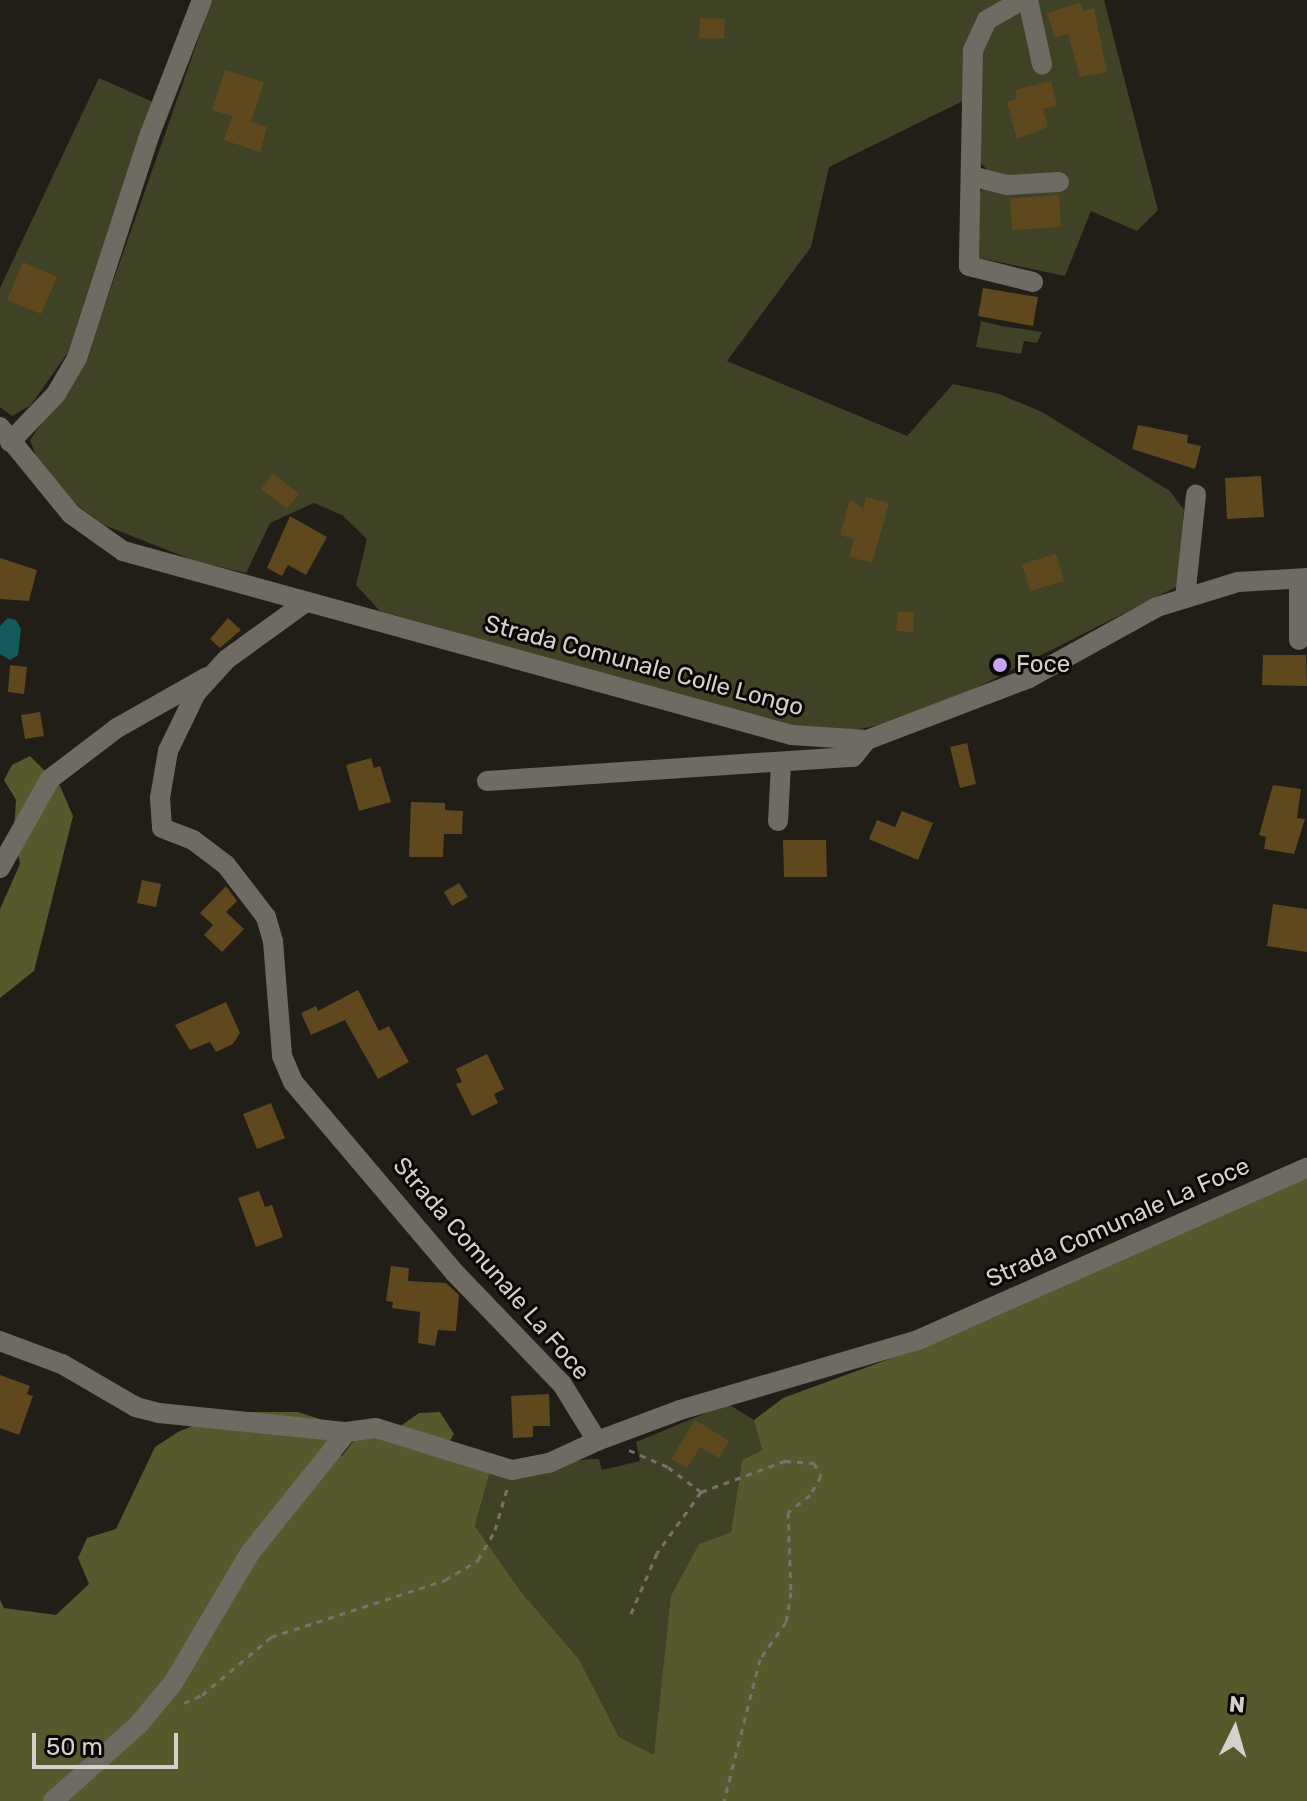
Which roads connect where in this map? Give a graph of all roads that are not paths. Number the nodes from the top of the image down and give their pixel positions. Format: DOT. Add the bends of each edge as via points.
graph roads {
  1 [pos="202,0"];
  2 [pos="1025,0"];
  3 [pos="1042,64"];
  4 [pos="971,176"];
  5 [pos="1059,182"];
  6 [pos="1033,282"];
  7 [pos="5,434"];
  8 [pos="1196,495"];
  9 [pos="1303,579"];
  10 [pos="1185,598"];
  11 [pos="306,602"];
  12 [pos="1299,640"];
  13 [pos="211,677"];
  14 [pos="867,740"];
  15 [pos="781,764"];
  16 [pos="487,781"];
  17 [pos="778,821"];
  18 [pos="0,868"];
  19 [pos="1307,1168"];
  20 [pos="0,1341"];
  21 [pos="347,1432"];
  22 [pos="597,1441"];
  23 [pos="53,1801"];
  1 -- 7 [label="street" via="148,139 77,358 56,394"];
  2 -- 3 [label="street"];
  2 -- 4 [label="street" via="987,20 973,50"];
  4 -- 5 [label="street" via="1008,185"];
  4 -- 6 [label="street" via="969,266"];
  7 -- 11 [label="street, Strada Comunale Colle Longo" via="71,514 123,551"];
  8 -- 10 [label="street"];
  9 -- 10 [label="street, Strada Comunale Colle Longo" via="1238,582"];
  9 -- 12 [label="street"];
  10 -- 14 [label="street, Strada Comunale Colle Longo" via="1157,607 1029,678"];
  11 -- 13 [label="street, Strada Comunale La Foce"];
  11 -- 14 [label="street, Strada Comunale Colle Longo" via="792,735"];
  13 -- 18 [label="street" via="117,728 50,779"];
  13 -- 22 [label="street, Strada Comunale La Foce" via="183,714 168,751 160,798 162,828 193,840 226,865 266,917 273,941 282,1056 293,1082 455,1273 562,1384"];
  14 -- 15 [label="street" via="853,757"];
  15 -- 16 [label="street"];
  15 -- 17 [label="street"];
  19 -- 22 [label="street, Strada Comunale La Foce" via="918,1340 680,1410"];
  20 -- 21 [label="street" via="62,1364 136,1407 206,1422"];
  21 -- 22 [label="street" via="376,1428 512,1470 549,1463"];
  21 -- 23 [label="street" via="250,1553 173,1683 139,1724"];
}
